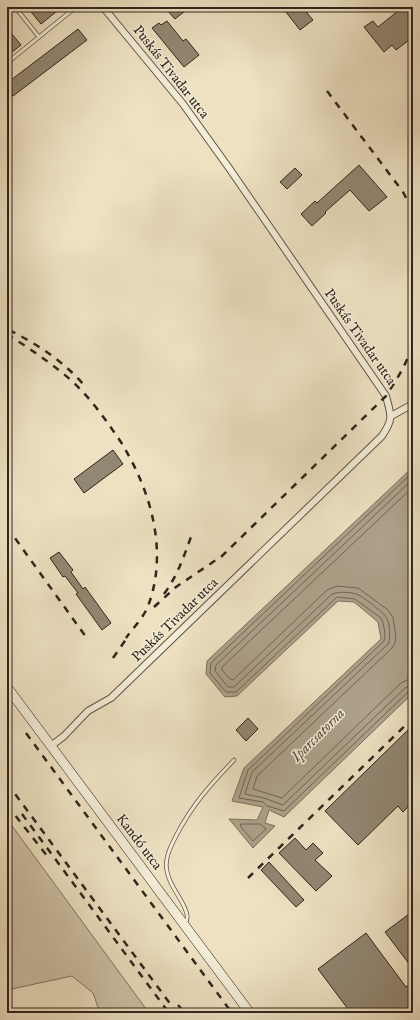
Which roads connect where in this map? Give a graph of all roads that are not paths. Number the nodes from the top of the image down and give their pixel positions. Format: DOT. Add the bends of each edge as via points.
graph roads {
  1 [pos="15,7"];
  2 [pos="76,7"];
  3 [pos="103,7"];
  4 [pos="39,37"];
  5 [pos="7,63"];
  6 [pos="413,404"];
  7 [pos="391,416"];
  8 [pos="7,687"];
  9 [pos="51,746"];
  10 [pos="234,760"];
  11 [pos="184,926"];
  12 [pos="250,1013"];
  1 -- 4 [label="lane"];
  2 -- 4 [label="lane"];
  3 -- 7 [label="street, Puskás Tivadar utca" via="183,104 229,168 386,396"];
  4 -- 5 [label="lane"];
  6 -- 7 [label="street"];
  7 -- 9 [label="street, Puskás Tivadar utca" via="390,425 382,436 111,698 88,711"];
  8 -- 9 [label="street, Kandó utca"];
  9 -- 11 [label="street, Kandó utca"];
  10 -- 11 [label="lane" via="197,801 171,846 167,871 173,888 186,910 188,917"];
  11 -- 12 [label="street, Kandó utca"];
}
